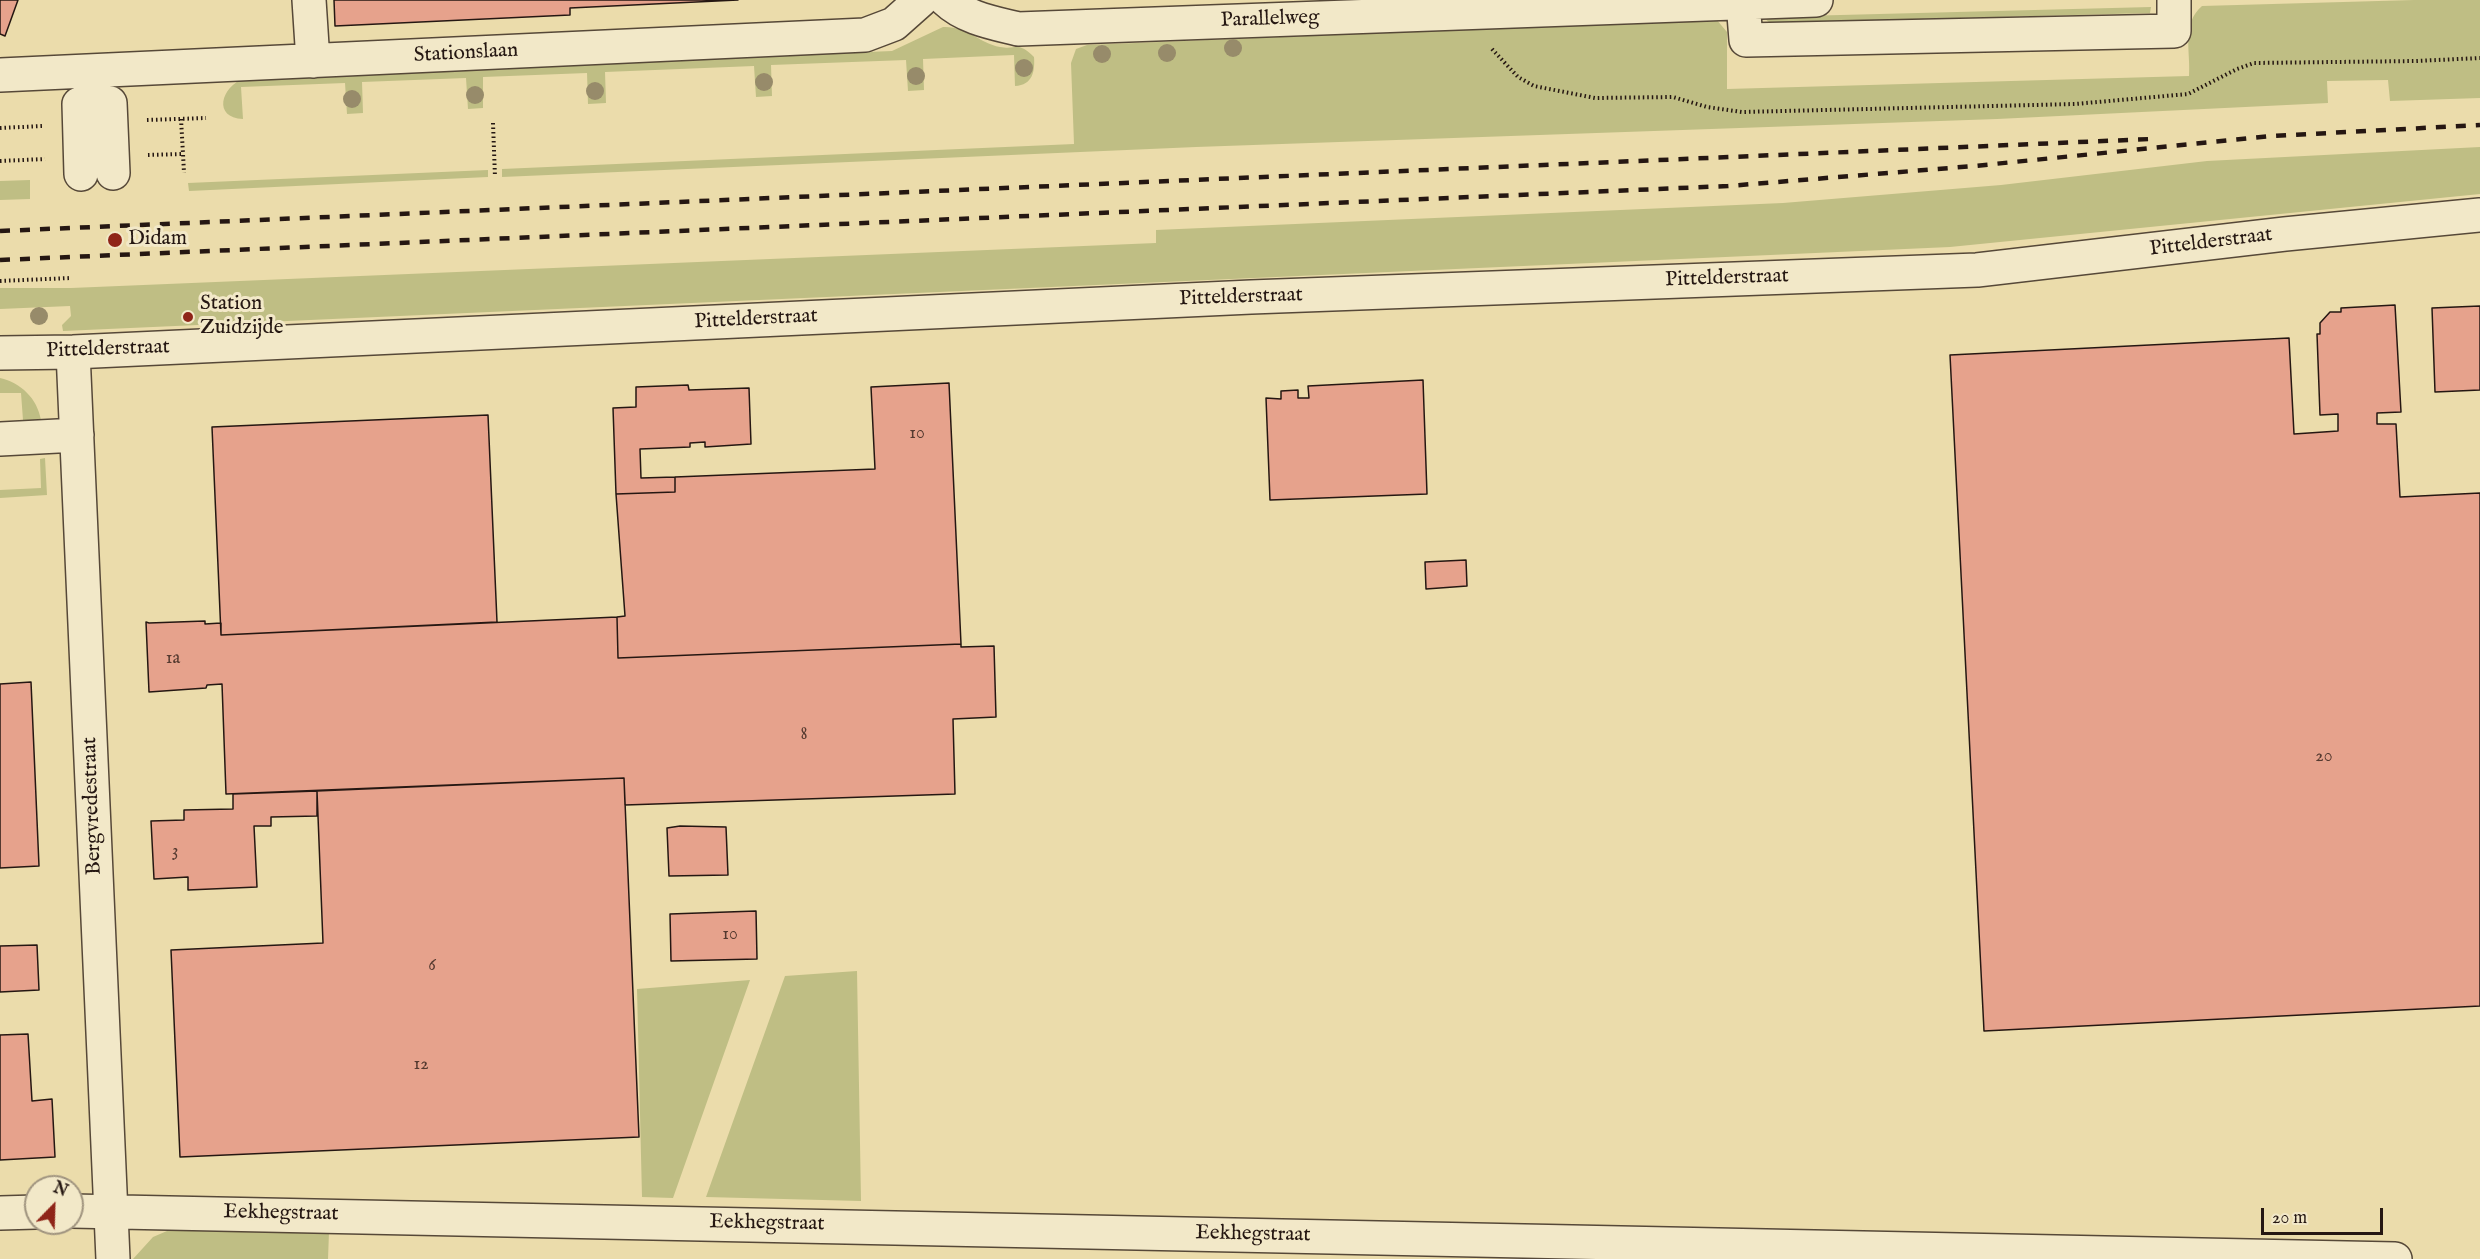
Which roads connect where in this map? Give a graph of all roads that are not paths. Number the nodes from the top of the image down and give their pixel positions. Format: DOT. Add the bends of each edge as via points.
graph roads {
  1 [pos="309,0"];
  2 [pos="921,0"];
  3 [pos="946,0"];
  4 [pos="1816,0"];
  5 [pos="2174,0"];
  6 [pos="1743,2"];
  7 [pos="313,61"];
  8 [pos="0,75"];
  9 [pos="94,116"];
  10 [pos="96,162"];
  11 [pos="2480,215"];
  12 [pos="74,352"];
  13 [pos="0,353"];
  14 [pos="77,435"];
  15 [pos="0,439"];
  16 [pos="110,1210"];
  17 [pos="84,1211"];
  18 [pos="24,1212"];
  19 [pos="0,1213"];
  20 [pos="113,1259"];
  21 [pos="2395,1259"];
  1 -- 7 [label="street"];
  2 -- 7 [label="street, Stationslaan" via="894,24 865,35"];
  3 -- 6 [label="street, Parallelweg" via="982,20 1018,28"];
  4 -- 6 [label="street, Parallelweg"];
  5 -- 6 [label="street" via="2174,31 1746,40"];
  7 -- 8 [label="street, Stationslaan"];
  9 -- 10 [label="street"];
  11 -- 12 [label="street, Pittelderstraat" via="1977,270 1251,297"];
  12 -- 13 [label="street, Pittelderstraat"];
  12 -- 14 [label="street, Bergvredestraat"];
  14 -- 15 [label="street"];
  14 -- 16 [label="street, Bergvredestraat"];
  16 -- 17 [label="street, Eekhegstraat"];
  16 -- 20 [label="street, Bergvredestraat"];
  16 -- 21 [label="street, Eekhegstraat"];
  18 -- 19 [label="street"];
}
